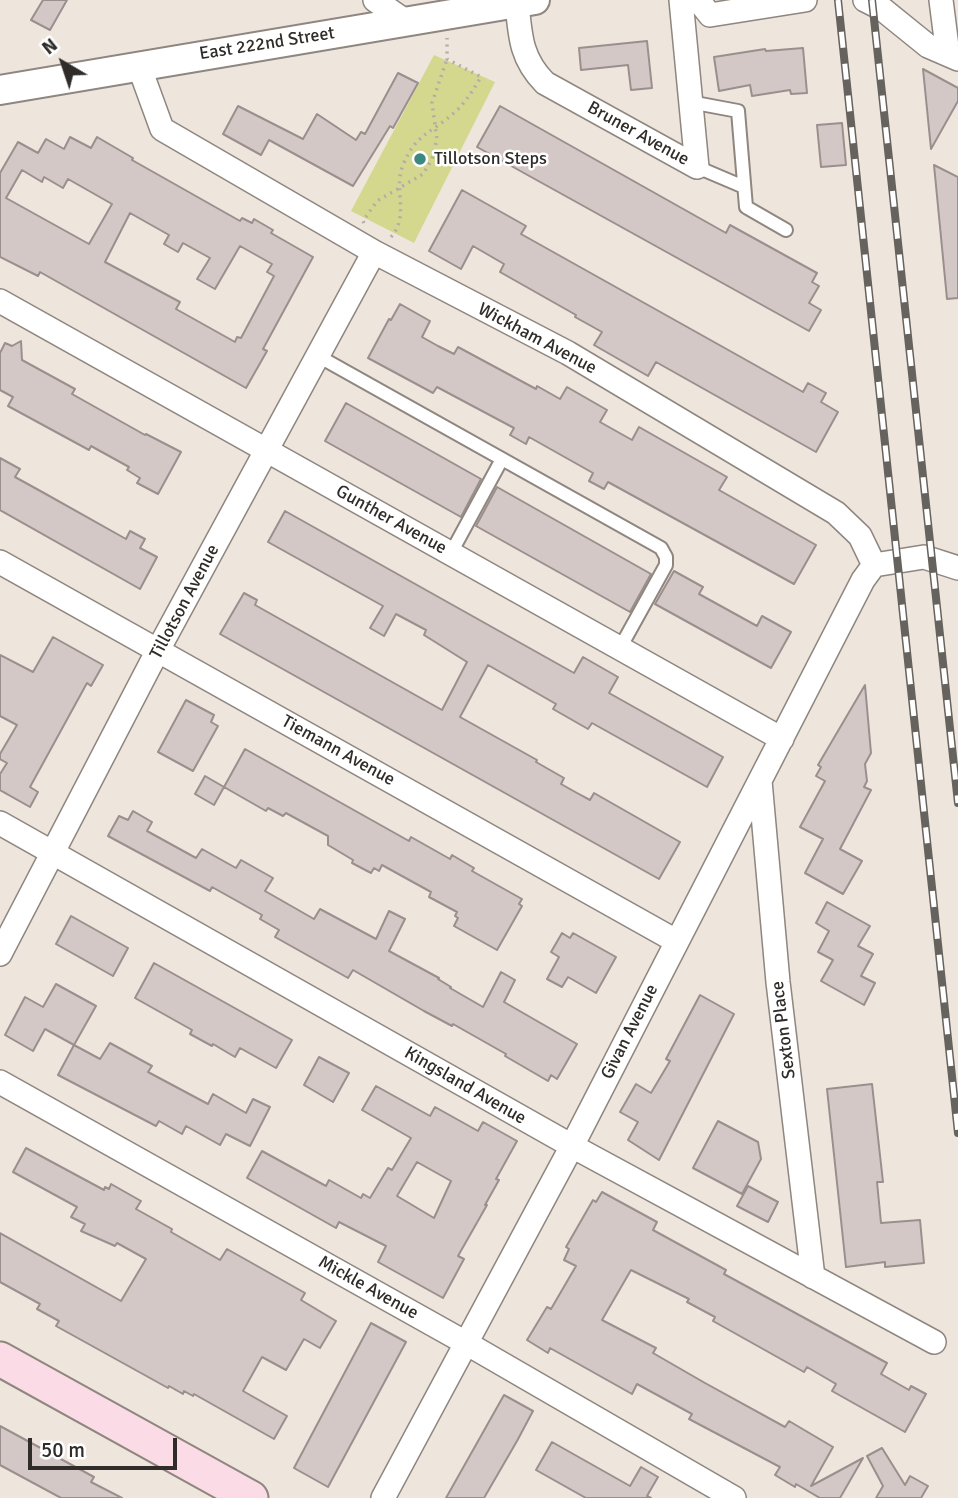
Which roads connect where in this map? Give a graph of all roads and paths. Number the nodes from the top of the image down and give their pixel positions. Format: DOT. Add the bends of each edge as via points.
graph roads {
  1 [pos="375,0"];
  2 [pos="681,0"];
  3 [pos="698,0"];
  4 [pos="805,0"];
  5 [pos="865,0"];
  6 [pos="941,0"];
  7 [pos="526,2"];
  8 [pos="447,15"];
  9 [pos="405,22"];
  10 [pos="956,58"];
  11 [pos="447,59"];
  12 [pos="139,66"];
  13 [pos="0,90"];
  14 [pos="691,102"];
  15 [pos="435,128"];
  16 [pos="697,167"];
  17 [pos="744,187"];
  18 [pos="400,190"];
  19 [pos="363,221"];
  20 [pos="786,230"];
  21 [pos="374,252"];
  22 [pos="0,301"];
  23 [pos="318,356"];
  24 [pos="267,450"];
  25 [pos="502,460"];
  26 [pos="451,553"];
  27 [pos="0,562"];
  28 [pos="874,565"];
  29 [pos="958,568"];
  30 [pos="620,648"];
  31 [pos="158,650"];
  32 [pos="782,739"];
  33 [pos="760,781"];
  34 [pos="0,823"];
  35 [pos="53,852"];
  36 [pos="676,941"];
  37 [pos="0,954"];
  38 [pos="0,1082"];
  39 [pos="572,1146"];
  40 [pos="813,1277"];
  41 [pos="934,1342"];
  42 [pos="466,1343"];
  43 [pos="0,1359"];
  44 [pos="251,1498"];
  45 [pos="383,1498"];
  46 [pos="734,1498"];
  1 -- 9 [label="street"];
  2 -- 14 [label="street, Bruner Avenue"];
  3 -- 4 [label="street" via="710,15"];
  5 -- 10 [label="street" via="928,46"];
  6 -- 10 [label="street" via="947,47"];
  7 -- 8 [label="street, East 222nd Street"];
  7 -- 16 [label="street, Bruner Avenue" via="524,51 531,69 545,83"];
  8 -- 9 [label="street, East 222nd Street"];
  8 -- 11 [label="path"];
  9 -- 12 [label="street, East 222nd Street"];
  11 -- 15 [label="path" via="432,103"];
  11 -- 15 [label="path" via="481,77 458,110"];
  12 -- 13 [label="street, East 222nd Street"];
  12 -- 21 [label="street, Wickham Avenue" via="162,129"];
  14 -- 16 [label="street, Bruner Avenue"];
  14 -- 17 [label="lane" via="738,111"];
  15 -- 18 [label="path" via="417,139 402,166"];
  15 -- 18 [label="path" via="437,139 428,167"];
  16 -- 17 [label="lane"];
  17 -- 20 [label="lane" via="746,207"];
  18 -- 19 [label="path" via="377,201"];
  18 -- 21 [label="path" via="401,219 394,234"];
  21 -- 23 [label="street, Tillotson Avenue"];
  21 -- 28 [label="street, Wickham Avenue" via="568,353 836,513 860,536"];
  22 -- 24 [label="street, Gunther Avenue"];
  23 -- 24 [label="street, Tillotson Avenue"];
  23 -- 25 [label="lane"];
  24 -- 26 [label="street, Gunther Avenue"];
  24 -- 31 [label="street, Tillotson Avenue"];
  25 -- 26 [label="lane"];
  25 -- 30 [label="lane" via="661,548 666,565"];
  26 -- 30 [label="street, Gunther Avenue"];
  27 -- 31 [label="street, Tiemann Avenue"];
  28 -- 29 [label="street" via="925,557"];
  28 -- 32 [label="street, Givan Avenue"];
  30 -- 32 [label="street, Gunther Avenue"];
  31 -- 35 [label="street, Tillotson Avenue"];
  31 -- 36 [label="street, Tiemann Avenue"];
  32 -- 33 [label="street, Givan Avenue"];
  33 -- 36 [label="street, Givan Avenue"];
  33 -- 40 [label="street, Sexton Place"];
  34 -- 35 [label="street, Kingsland Avenue"];
  35 -- 37 [label="street, Tillotson Avenue"];
  35 -- 39 [label="street, Kingsland Avenue"];
  36 -- 39 [label="street, Givan Avenue"];
  38 -- 42 [label="street, Mickle Avenue"];
  39 -- 40 [label="street, Kingsland Avenue"];
  39 -- 42 [label="street, Givan Avenue"];
  40 -- 41 [label="street, Kingsland Avenue"];
  42 -- 45 [label="street, Givan Avenue"];
  42 -- 46 [label="street, Mickle Avenue"];
  43 -- 44 [label="main road"];
}
